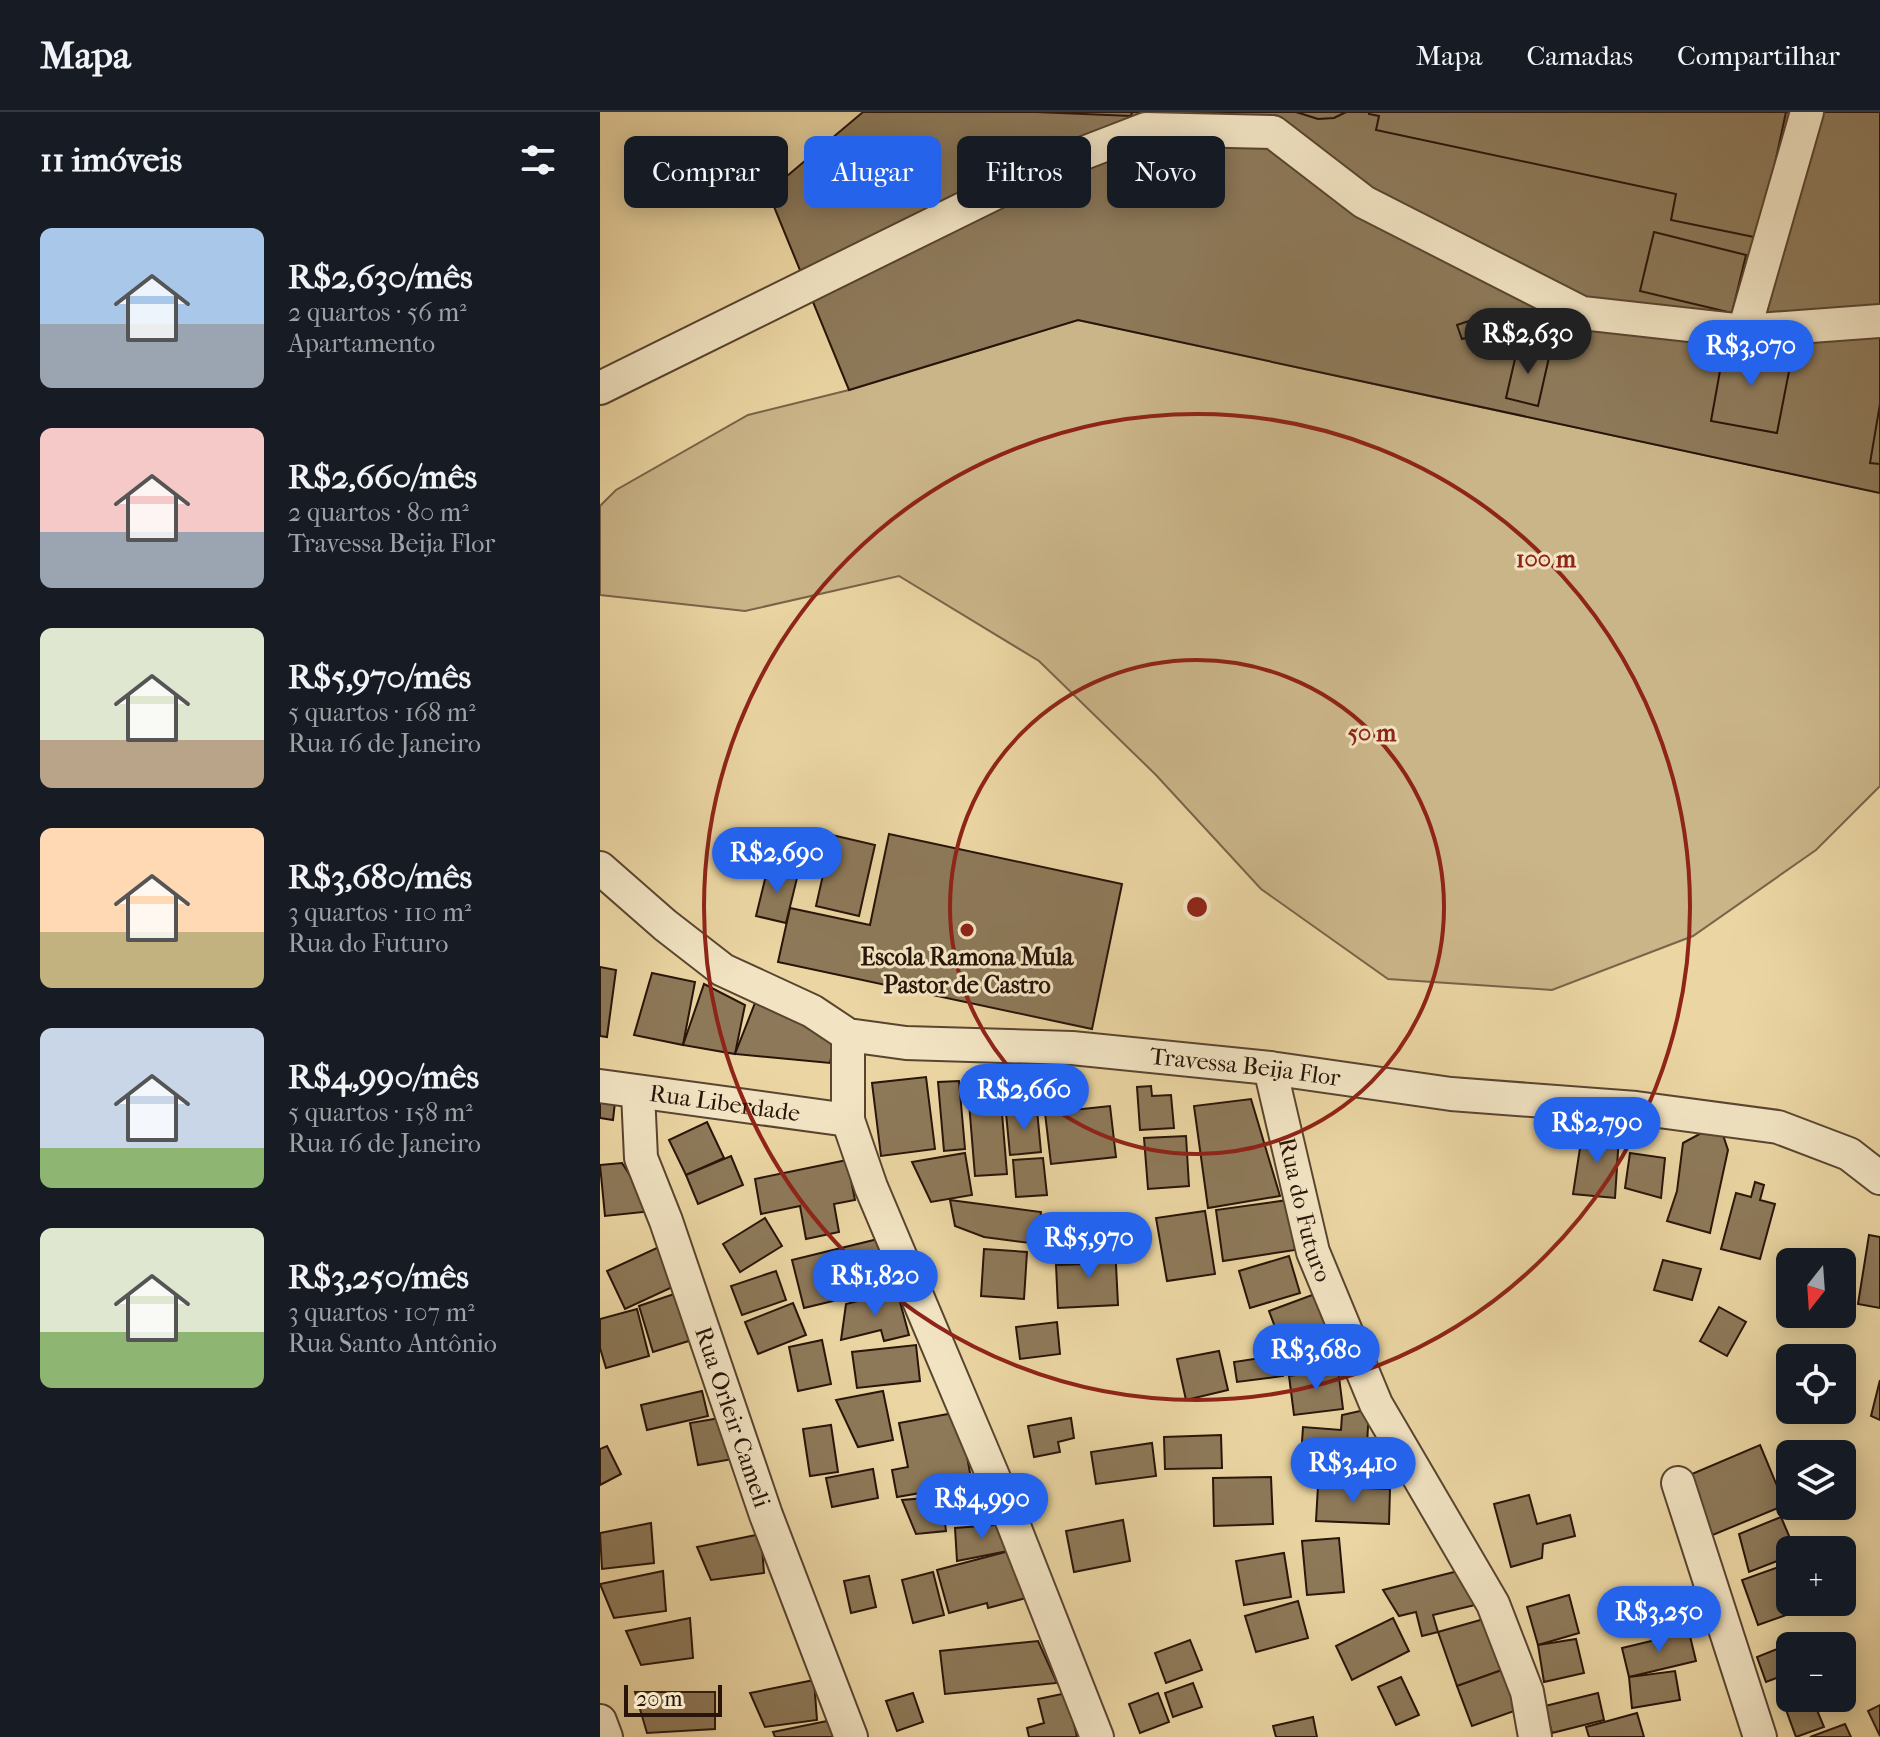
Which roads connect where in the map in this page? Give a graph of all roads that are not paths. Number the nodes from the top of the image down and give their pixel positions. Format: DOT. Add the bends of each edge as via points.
graph roads {
  1 [pos="1807,112"];
  2 [pos="1880,321"];
  3 [pos="1744,331"];
  4 [pos="600,388"];
  5 [pos="600,868"];
  6 [pos="848,1035"];
  7 [pos="1270,1068"];
  8 [pos="600,1086"];
  9 [pos="638,1093"];
  10 [pos="848,1120"];
  11 [pos="1880,1178"];
  12 [pos="1678,1483"];
  13 [pos="600,1721"];
  14 [pos="606,1737"];
  15 [pos="851,1737"];
  16 [pos="1097,1737"];
  17 [pos="1535,1737"];
  18 [pos="1760,1737"];
  1 -- 3 [label="street"];
  2 -- 3 [label="street"];
  3 -- 4 [label="street" via="1582,313 1364,202 1273,132 1146,129 1050,166"];
  5 -- 6 [label="street, Travessa Beija Flor" via="723,970 812,1011"];
  6 -- 7 [label="street, Travessa Beija Flor" via="906,1043 1072,1048"];
  6 -- 10 [label="street"];
  7 -- 11 [label="street, Travessa Beija Flor" via="1451,1094 1636,1108 1778,1127 1849,1154"];
  7 -- 17 [label="street, Rua do Futuro" via="1313,1252 1376,1404 1493,1604 1527,1692"];
  8 -- 9 [label="street, Rua Liberdade"];
  9 -- 10 [label="street, Rua Liberdade"];
  9 -- 15 [label="street, Rua Orleir Cameli" via="641,1158 766,1515"];
  10 -- 16 [label="street"];
  12 -- 18 [label="street"];
  13 -- 14 [label="street"];
}
